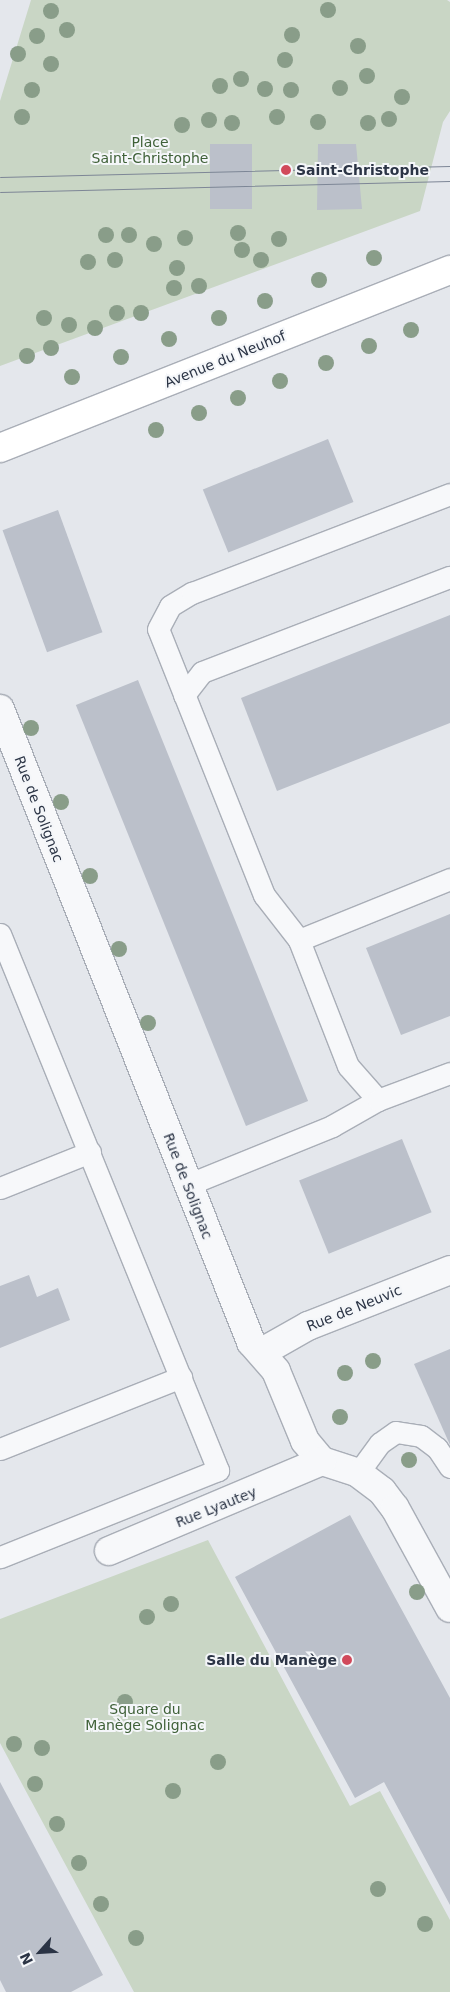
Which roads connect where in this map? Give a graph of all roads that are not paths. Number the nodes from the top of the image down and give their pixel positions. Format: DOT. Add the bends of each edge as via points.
graph roads {
  1 [pos="450,270"];
  2 [pos="0,448"];
  3 [pos="450,494"];
  4 [pos="450,577"];
  5 [pos="184,694"];
  6 [pos="0,709"];
  7 [pos="450,879"];
  8 [pos="0,934"];
  9 [pos="298,940"];
  10 [pos="450,1073"];
  11 [pos="378,1100"];
  12 [pos="90,1152"];
  13 [pos="187,1184"];
  14 [pos="0,1188"];
  15 [pos="450,1270"];
  16 [pos="262,1352"];
  17 [pos="181,1377"];
  18 [pos="0,1449"];
  19 [pos="322,1460"];
  20 [pos="450,1467"];
  21 [pos="358,1473"];
  22 [pos="109,1551"];
  23 [pos="0,1558"];
  24 [pos="450,1608"];
  1 -- 2 [label="street, Avenue du Neuhof"];
  3 -- 5 [label="lane" via="192,593 170,606 158,629"];
  4 -- 5 [label="lane" via="202,672"];
  5 -- 9 [label="lane" via="264,895"];
  6 -- 13 [label="street, Rue de Solignac"];
  7 -- 9 [label="lane"];
  8 -- 12 [label="lane"];
  9 -- 11 [label="lane" via="348,1066"];
  10 -- 11 [label="lane"];
  11 -- 13 [label="lane" via="332,1126"];
  12 -- 14 [label="lane"];
  12 -- 17 [label="lane"];
  13 -- 16 [label="street, Rue de Solignac" via="251,1342"];
  15 -- 16 [label="street, Rue de Neuvic" via="308,1326"];
  16 -- 19 [label="street, Rue de Solignac" via="276,1371 305,1441"];
  17 -- 18 [label="lane"];
  17 -- 23 [label="lane" via="218,1470"];
  19 -- 21 [label="street, Rue de Solignac"];
  19 -- 22 [label="street, Rue Lyautey"];
  20 -- 21 [label="lane" via="437,1448 421,1436 396,1432 380,1443"];
  21 -- 24 [label="street, Rue de Solignac" via="395,1508"];
}
